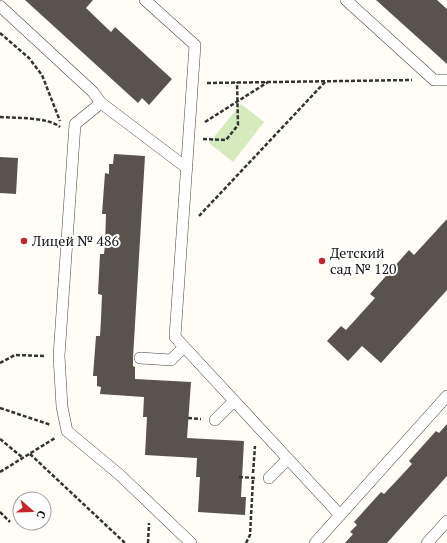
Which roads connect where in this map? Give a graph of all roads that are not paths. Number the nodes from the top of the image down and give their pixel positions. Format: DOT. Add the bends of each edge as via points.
graph roads {
  1 [pos="145,0"];
  2 [pos="346,0"];
  3 [pos="0,6"];
  4 [pos="447,80"];
  5 [pos="101,103"];
  6 [pos="187,168"];
  7 [pos="184,347"];
  8 [pos="140,358"];
  9 [pos="447,396"];
  10 [pos="234,401"];
  11 [pos="215,420"];
  12 [pos="288,459"];
  13 [pos="269,478"];
  14 [pos="340,515"];
  15 [pos="447,521"];
  16 [pos="191,543"];
  17 [pos="315,543"];
  18 [pos="427,543"];
  1 -- 6 [label="lane" via="195,45"];
  2 -- 4 [label="lane" via="434,80"];
  3 -- 5 [label="lane" via="93,92"];
  5 -- 6 [label="lane"];
  5 -- 16 [label="lane" via="75,124 59,356 62,407 67,431 120,475"];
  6 -- 7 [label="lane" via="175,337"];
  7 -- 8 [label="lane" via="171,360"];
  7 -- 10 [label="lane"];
  9 -- 14 [label="lane"];
  10 -- 11 [label="lane"];
  10 -- 12 [label="lane"];
  12 -- 13 [label="lane"];
  12 -- 14 [label="lane"];
  14 -- 17 [label="lane"];
  15 -- 18 [label="lane"];
}
